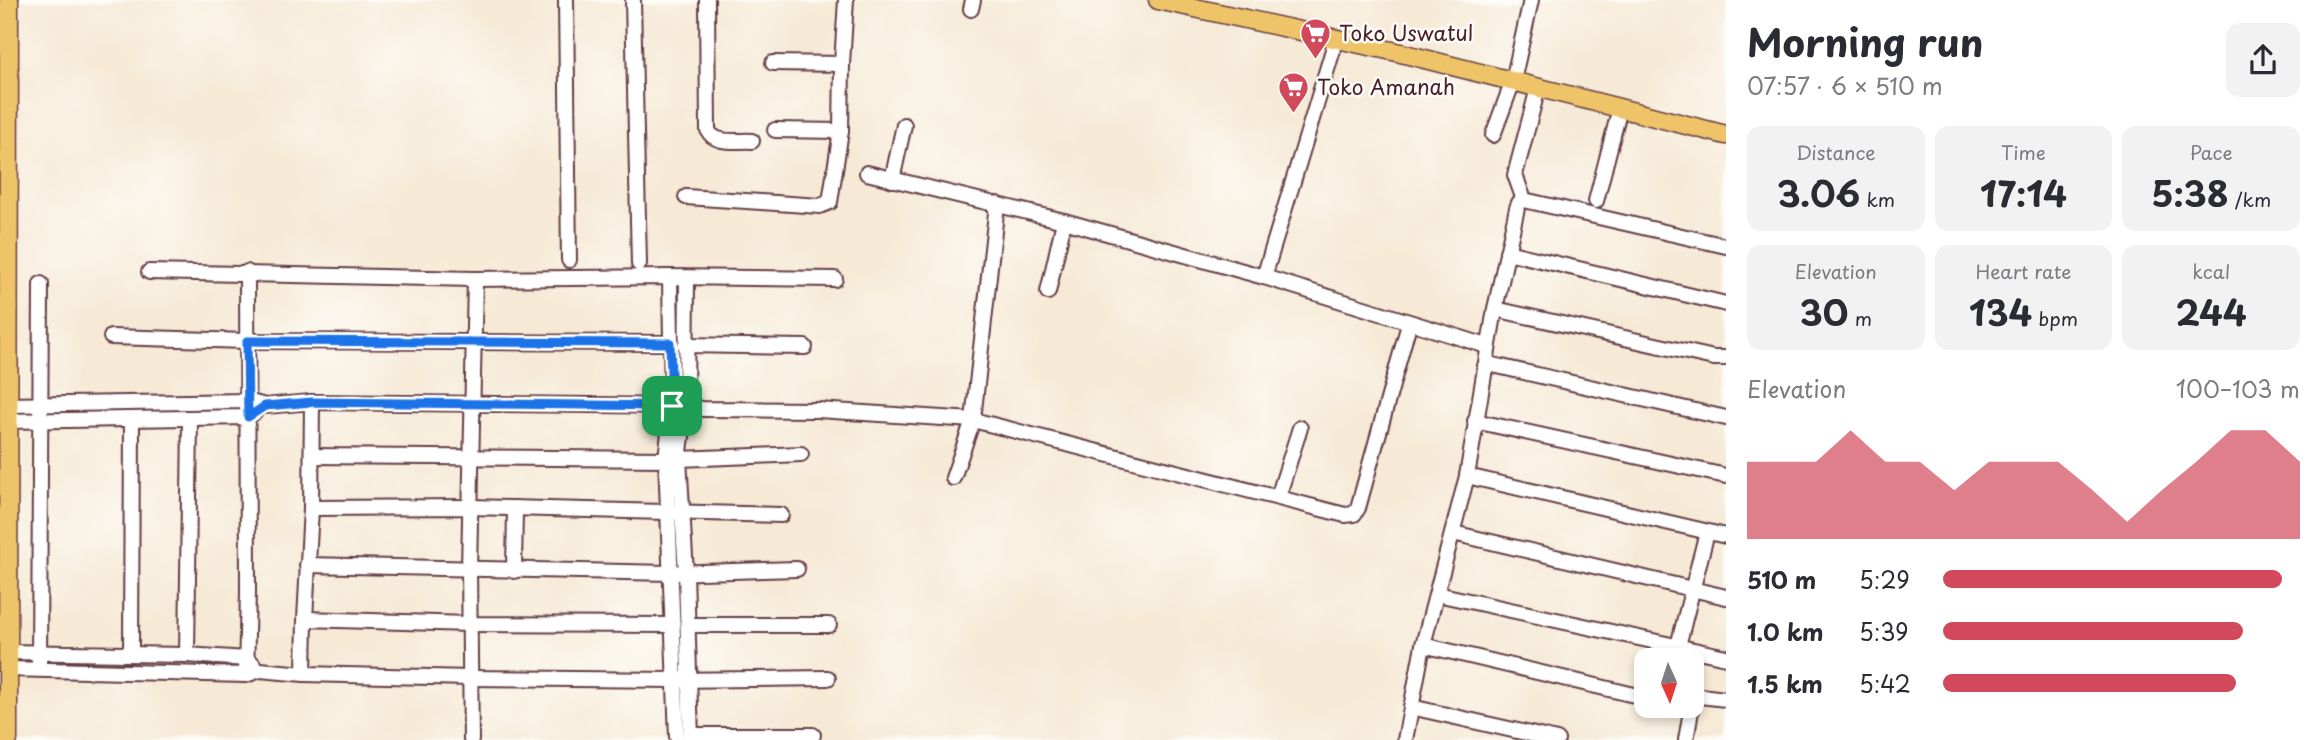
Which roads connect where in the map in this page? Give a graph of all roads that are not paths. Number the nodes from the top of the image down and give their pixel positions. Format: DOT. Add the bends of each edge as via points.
graph roads {
  1 [pos="9,0"];
  2 [pos="566,0"];
  3 [pos="633,0"];
  4 [pos="707,0"];
  5 [pos="846,0"];
  6 [pos="1158,0"];
  7 [pos="1531,0"];
  8 [pos="1336,40"];
  9 [pos="5,58"];
  10 [pos="773,63"];
  11 [pos="842,64"];
  12 [pos="1513,80"];
  13 [pos="1538,88"];
  14 [pos="1620,108"];
  15 [pos="904,125"];
  16 [pos="775,130"];
  17 [pos="841,131"];
  18 [pos="1493,135"];
  19 [pos="1726,135"];
  20 [pos="752,141"];
  21 [pos="867,173"];
  22 [pos="892,180"];
  23 [pos="686,197"];
  24 [pos="1524,200"];
  25 [pos="1596,201"];
  26 [pos="997,204"];
  27 [pos="1064,221"];
  28 [pos="1726,246"];
  29 [pos="1507,252"];
  30 [pos="569,260"];
  31 [pos="639,264"];
  32 [pos="149,272"];
  33 [pos="247,272"];
  34 [pos="670,276"];
  35 [pos="1264,276"];
  36 [pos="687,278"];
  37 [pos="475,279"];
  38 [pos="835,279"];
  39 [pos="41,284"];
  40 [pos="1048,292"];
  41 [pos="1726,304"];
  42 [pos="1495,309"];
  43 [pos="1409,324"];
  44 [pos="111,337"];
  45 [pos="247,341"];
  46 [pos="473,342"];
  47 [pos="670,343"];
  48 [pos="685,345"];
  49 [pos="1487,346"];
  50 [pos="805,347"];
  51 [pos="1726,358"];
  52 [pos="1485,366"];
  53 [pos="247,401"];
  54 [pos="312,402"];
  55 [pos="471,403"];
  56 [pos="42,404"];
  57 [pos="265,406"];
  58 [pos="679,406"];
  59 [pos="7,413"];
  60 [pos="248,417"];
  61 [pos="1726,418"];
  62 [pos="132,419"];
  63 [pos="190,419"];
  64 [pos="42,420"];
  65 [pos="973,421"];
  66 [pos="1475,421"];
  67 [pos="1300,428"];
  68 [pos="802,454"];
  69 [pos="312,456"];
  70 [pos="470,456"];
  71 [pos="672,459"];
  72 [pos="1467,475"];
  73 [pos="1726,476"];
  74 [pos="953,478"];
  75 [pos="1278,497"];
  76 [pos="470,507"];
  77 [pos="516,508"];
  78 [pos="311,509"];
  79 [pos="675,512"];
  80 [pos="781,515"];
  81 [pos="1707,532"];
  82 [pos="1453,533"];
  83 [pos="1726,536"];
  84 [pos="307,565"];
  85 [pos="797,569"];
  86 [pos="468,570"];
  87 [pos="514,571"];
  88 [pos="670,573"];
  89 [pos="686,573"];
  90 [pos="1692,589"];
  91 [pos="1437,594"];
  92 [pos="1726,597"];
  93 [pos="305,619"];
  94 [pos="469,624"];
  95 [pos="673,625"];
  96 [pos="688,625"];
  97 [pos="829,625"];
  98 [pos="1423,645"];
  99 [pos="1673,645"];
  100 [pos="1671,648"];
  101 [pos="39,652"];
  102 [pos="131,654"];
  103 [pos="187,655"];
  104 [pos="1726,657"];
  105 [pos="247,659"];
  106 [pos="8,660"];
  107 [pos="39,668"];
  108 [pos="260,670"];
  109 [pos="304,674"];
  110 [pos="246,675"];
  111 [pos="471,678"];
  112 [pos="828,678"];
  113 [pos="680,680"];
  114 [pos="1634,695"];
  115 [pos="1704,696"];
  116 [pos="1726,699"];
  117 [pos="1411,707"];
  118 [pos="1687,718"];
  119 [pos="813,735"];
  120 [pos="686,737"];
  121 [pos="8,740"];
  122 [pos="471,740"];
  123 [pos="1405,740"];
  124 [pos="1557,740"];
  125 [pos="1686,740"];
  1 -- 9 [label="main road"];
  2 -- 30 [label="street"];
  3 -- 31 [label="street"];
  4 -- 20 [label="street" via="708,130 716,139"];
  5 -- 11 [label="street"];
  6 -- 8 [label="main road"];
  7 -- 12 [label="street"];
  8 -- 12 [label="main road"];
  8 -- 35 [label="street"];
  9 -- 59 [label="main road"];
  10 -- 11 [label="street"];
  11 -- 17 [label="street"];
  12 -- 13 [label="main road"];
  12 -- 18 [label="street"];
  13 -- 14 [label="main road"];
  13 -- 24 [label="street" via="1515,175"];
  14 -- 19 [label="main road"];
  14 -- 25 [label="street"];
  15 -- 22 [label="street"];
  16 -- 17 [label="street"];
  17 -- 23 [label="street" via="832,198 825,206"];
  21 -- 22 [label="street"];
  22 -- 26 [label="street"];
  24 -- 28 [label="street"];
  24 -- 29 [label="street" via="1517,208"];
  26 -- 27 [label="street"];
  26 -- 65 [label="street"];
  27 -- 35 [label="street"];
  27 -- 40 [label="street"];
  29 -- 41 [label="street"];
  29 -- 42 [label="street"];
  32 -- 33 [label="street"];
  33 -- 37 [label="street"];
  33 -- 45 [label="street"];
  34 -- 36 [label="street"];
  34 -- 37 [label="street"];
  34 -- 47 [label="street"];
  35 -- 43 [label="street"];
  36 -- 38 [label="street"];
  36 -- 48 [label="street"];
  37 -- 46 [label="street"];
  39 -- 56 [label="street"];
  42 -- 49 [label="street"];
  42 -- 51 [label="street"];
  43 -- 49 [label="street"];
  43 -- 75 [label="street" via="1358,508 1345,515"];
  44 -- 45 [label="street"];
  45 -- 46 [label="street"];
  45 -- 53 [label="street"];
  46 -- 47 [label="street"];
  46 -- 55 [label="street"];
  47 -- 58 [label="street"];
  48 -- 50 [label="street"];
  48 -- 58 [label="street"];
  49 -- 52 [label="street"];
  52 -- 61 [label="street"];
  52 -- 66 [label="street"];
  53 -- 56 [label="street"];
  53 -- 57 [label="street"];
  53 -- 60 [label="street"];
  54 -- 55 [label="street"];
  54 -- 57 [label="street"];
  54 -- 69 [label="street"];
  55 -- 58 [label="street"];
  55 -- 70 [label="street"];
  56 -- 59 [label="street"];
  56 -- 64 [label="street"];
  57 -- 60 [label="street"];
  58 -- 65 [label="street"];
  58 -- 71 [label="street"];
  59 -- 64 [label="street"];
  59 -- 106 [label="main road"];
  60 -- 63 [label="street"];
  60 -- 105 [label="street"];
  62 -- 63 [label="street"];
  62 -- 64 [label="street"];
  62 -- 102 [label="street"];
  63 -- 103 [label="street"];
  64 -- 101 [label="street"];
  65 -- 74 [label="street"];
  65 -- 75 [label="street"];
  66 -- 72 [label="street"];
  66 -- 73 [label="street"];
  67 -- 75 [label="street"];
  68 -- 71 [label="street"];
  69 -- 70 [label="street"];
  69 -- 78 [label="street"];
  70 -- 71 [label="street"];
  70 -- 76 [label="street"];
  71 -- 79 [label="street"];
  72 -- 81 [label="street"];
  72 -- 82 [label="street"];
  76 -- 77 [label="street"];
  76 -- 78 [label="street"];
  76 -- 86 [label="street"];
  77 -- 79 [label="street"];
  77 -- 87 [label="street"];
  78 -- 84 [label="street"];
  79 -- 80 [label="street"];
  79 -- 88 [label="street"];
  79 -- 89 [label="street"];
  81 -- 83 [label="street"];
  81 -- 90 [label="street"];
  82 -- 90 [label="street"];
  82 -- 91 [label="street"];
  84 -- 86 [label="street"];
  84 -- 93 [label="street"];
  85 -- 89 [label="street"];
  86 -- 87 [label="street"];
  86 -- 94 [label="street"];
  87 -- 88 [label="street"];
  88 -- 89 [label="street"];
  88 -- 95 [label="street"];
  89 -- 96 [label="street"];
  90 -- 92 [label="street"];
  90 -- 99 [label="street"];
  91 -- 98 [label="street"];
  91 -- 99 [label="street"];
  93 -- 94 [label="street"];
  93 -- 109 [label="street"];
  94 -- 95 [label="street"];
  94 -- 111 [label="street"];
  95 -- 113 [label="street"];
  96 -- 97 [label="street"];
  96 -- 113 [label="street"];
  98 -- 114 [label="street"];
  98 -- 117 [label="street"];
  99 -- 100 [label="street"];
  99 -- 104 [label="street"];
  101 -- 102 [label="street"];
  101 -- 106 [label="street"];
  101 -- 107 [label="street"];
  102 -- 103 [label="street"];
  103 -- 105 [label="street"];
  105 -- 108 [label="street"];
  105 -- 110 [label="street"];
  106 -- 107 [label="street"];
  106 -- 121 [label="main road"];
  107 -- 110 [label="street"];
  108 -- 109 [label="street"];
  108 -- 110 [label="street"];
  109 -- 111 [label="street"];
  111 -- 113 [label="street"];
  111 -- 122 [label="street"];
  112 -- 113 [label="street"];
  113 -- 120 [label="street"];
  115 -- 116 [label="street"];
  117 -- 123 [label="street"];
  117 -- 124 [label="street"];
  118 -- 125 [label="street"];
  119 -- 120 [label="street"];
}
